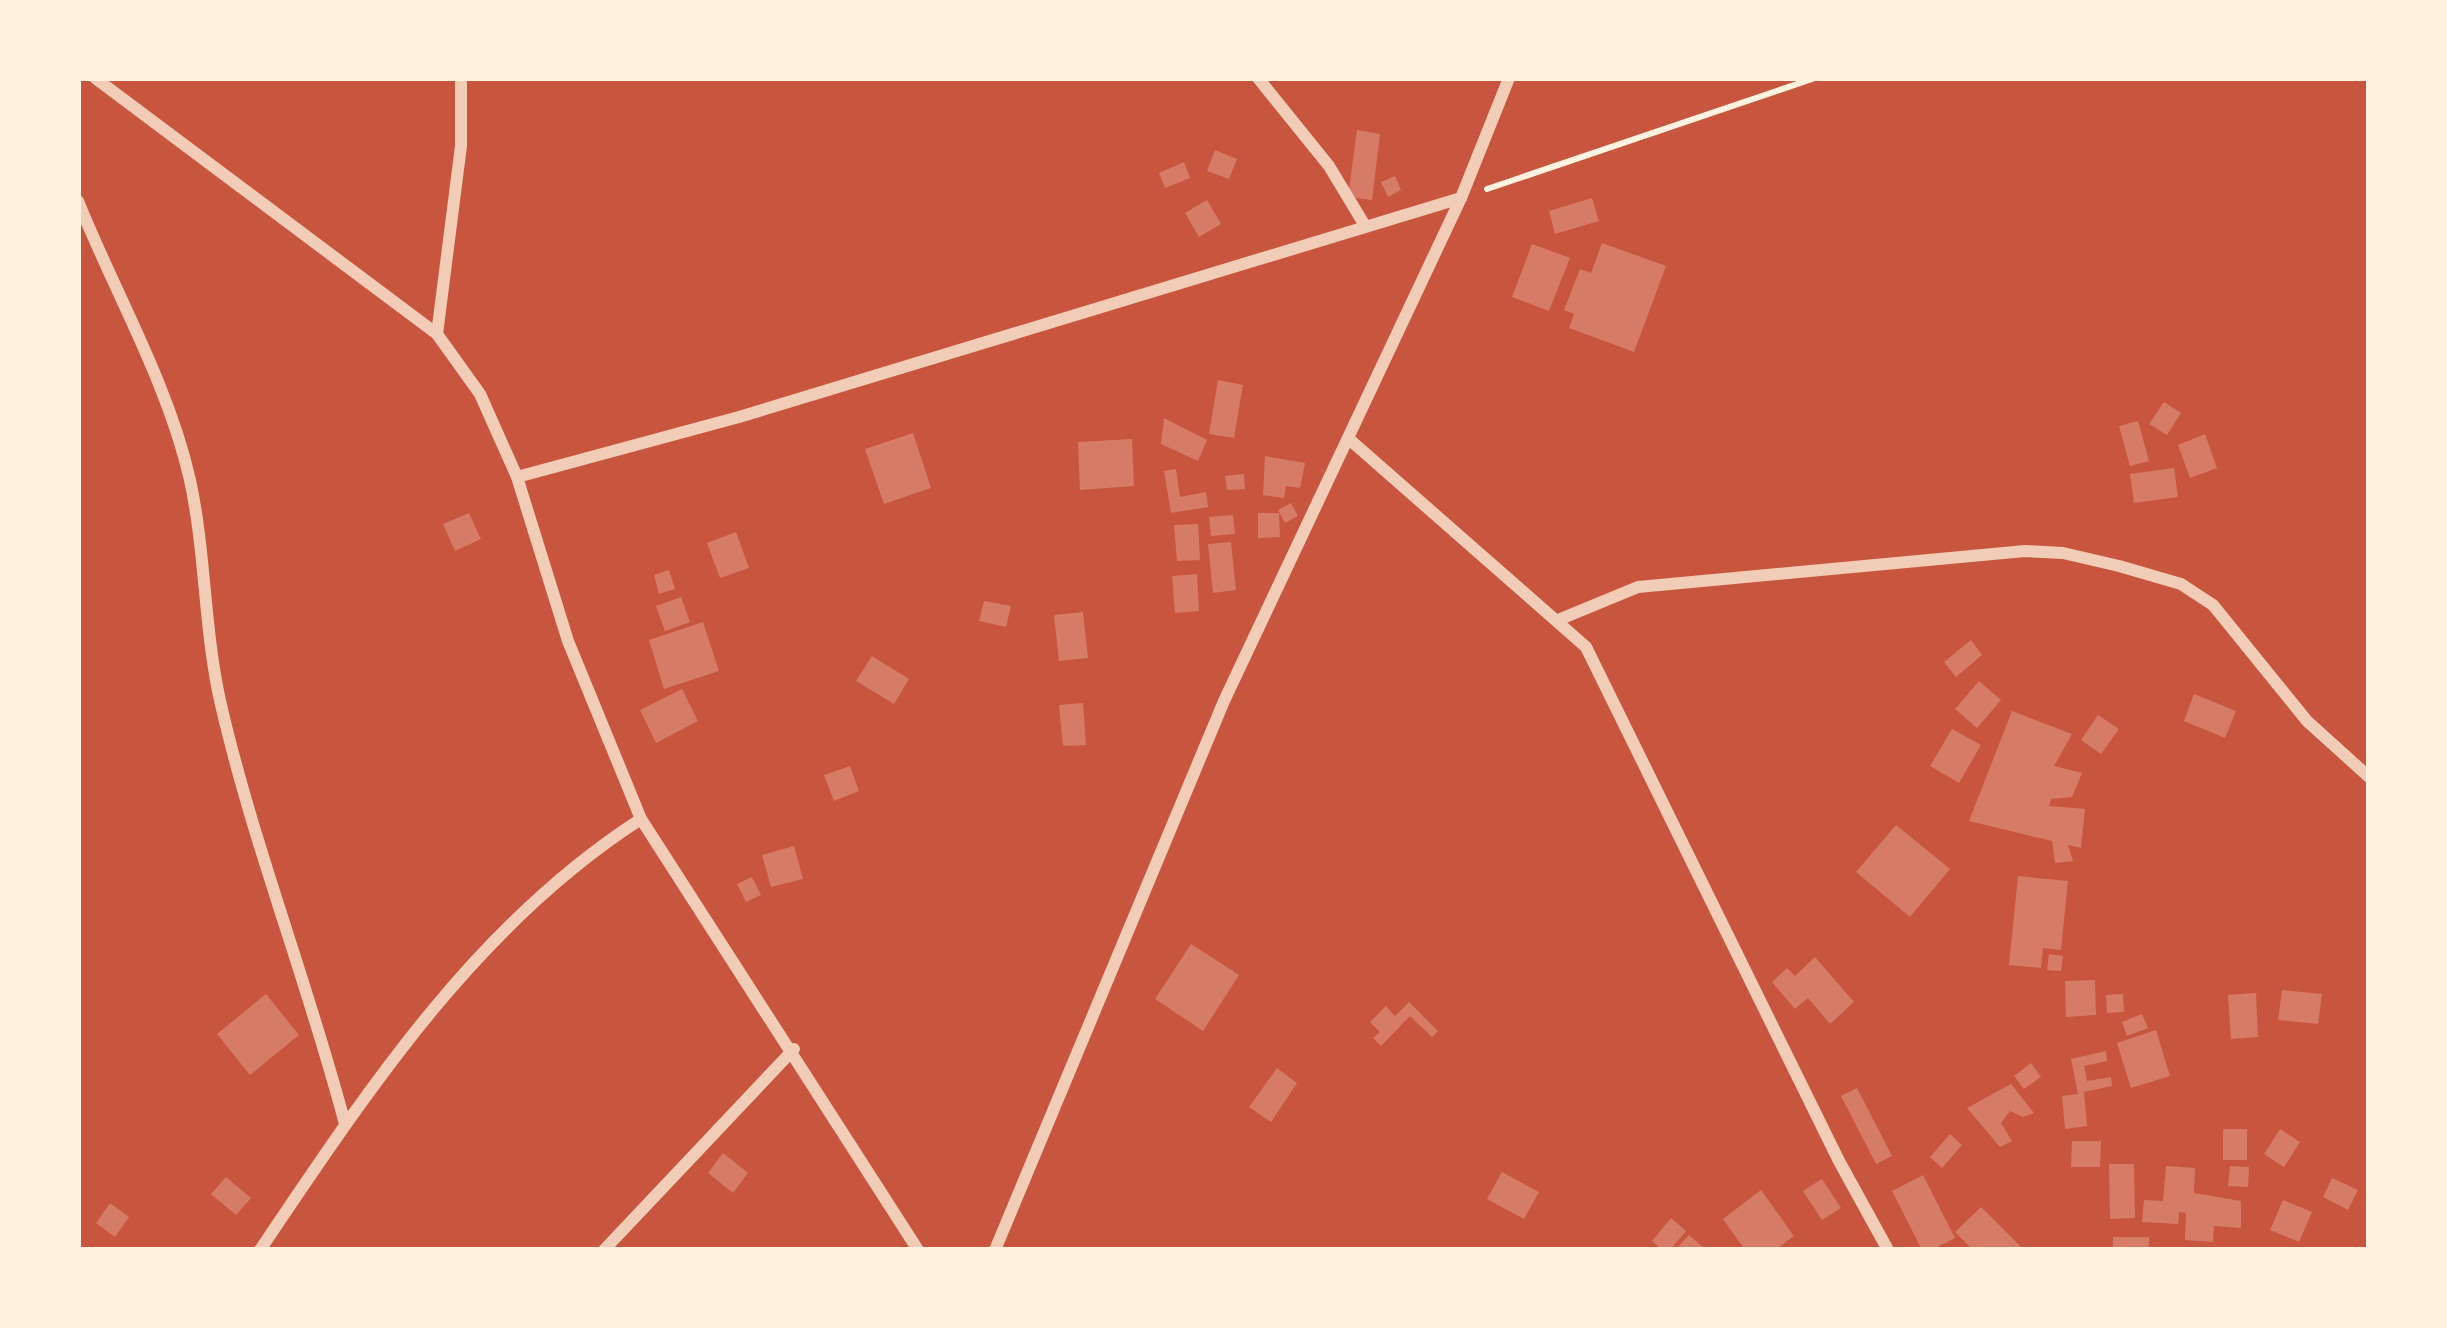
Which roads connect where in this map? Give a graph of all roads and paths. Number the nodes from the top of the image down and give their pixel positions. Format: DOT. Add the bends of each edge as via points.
graph roads {
  1 [pos="95,78"];
  2 [pos="461,78"];
  3 [pos="1258,78"];
  4 [pos="1509,78"];
  5 [pos="1815,78"];
  6 [pos="1460,198"];
  7 [pos="78,201"];
  8 [pos="1364,224"];
  9 [pos="437,334"];
  10 [pos="1349,439"];
  11 [pos="517,477"];
  12 [pos="1558,620"];
  13 [pos="2369,777"];
  14 [pos="640,818"];
  15 [pos="794,1049"];
  16 [pos="345,1124"];
  17 [pos="260,1250"];
  18 [pos="604,1250"];
  19 [pos="918,1250"];
  20 [pos="995,1250"];
  21 [pos="1888,1250"];
  1 -- 9 [label="street"];
  2 -- 9 [label="street" via="461,146"];
  3 -- 8 [label="street"];
  4 -- 6 [label="street"];
  5 -- 6 [label="path"];
  6 -- 8 [label="street"];
  6 -- 10 [label="street"];
  7 -- 16 [label="street" via="189,476 219,700"];
  8 -- 11 [label="street" via="739,417"];
  9 -- 11 [label="street" via="480,394"];
  10 -- 12 [label="street"];
  10 -- 20 [label="street" via="1224,701"];
  11 -- 14 [label="street" via="568,641"];
  12 -- 13 [label="street" via="1638,586 2063,553 2181,584 2213,605 2307,721"];
  12 -- 21 [label="street" via="1586,647 1609,689"];
  14 -- 15 [label="street"];
  14 -- 16 [label="street" via="573,862 517,916 447,991"];
  15 -- 18 [label="street"];
  15 -- 19 [label="street"];
  16 -- 17 [label="street"];
}
